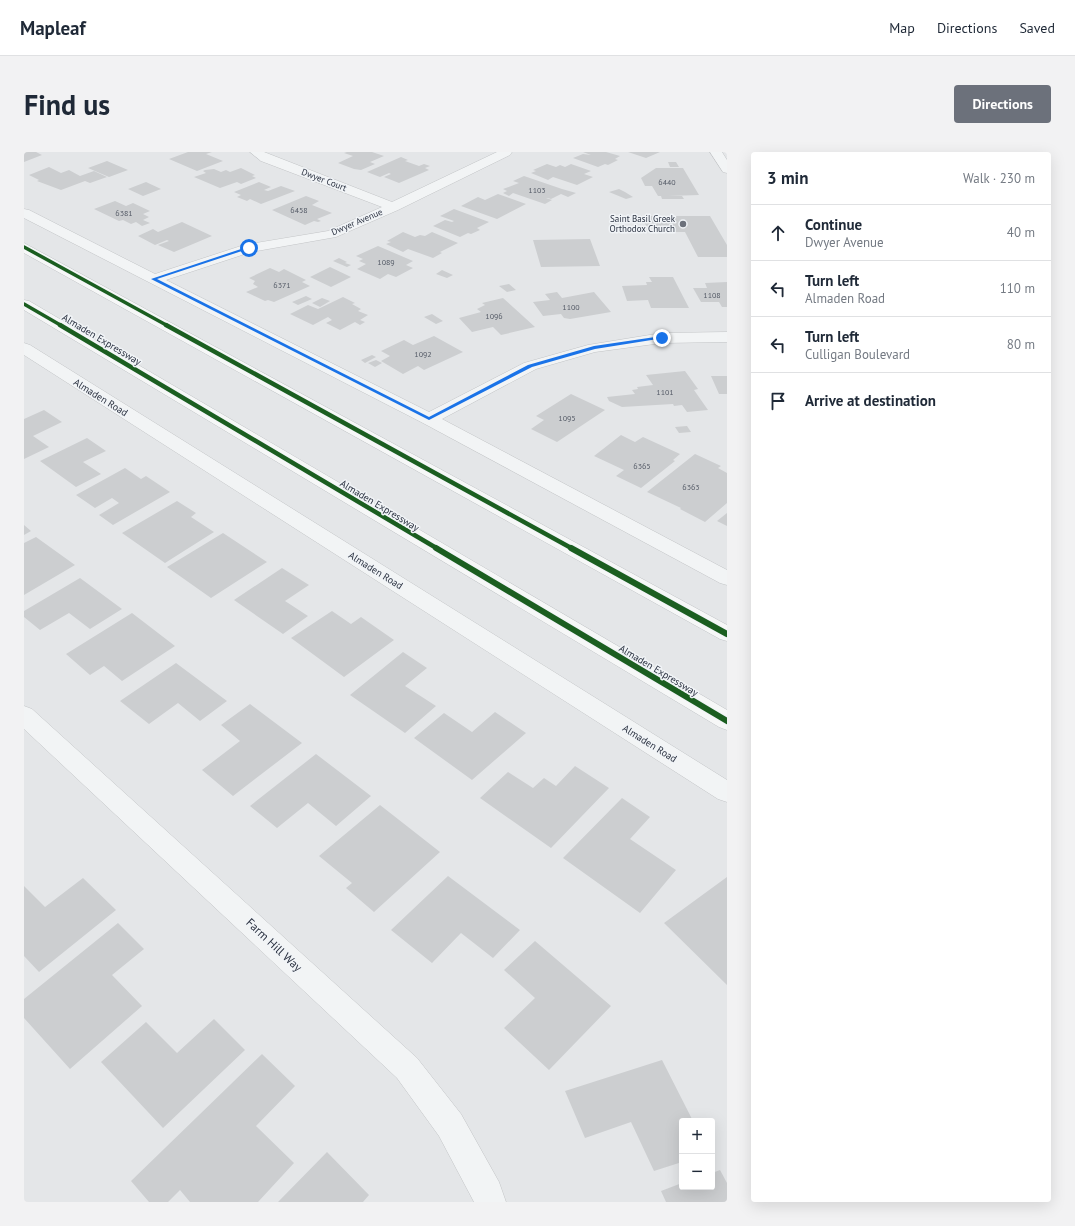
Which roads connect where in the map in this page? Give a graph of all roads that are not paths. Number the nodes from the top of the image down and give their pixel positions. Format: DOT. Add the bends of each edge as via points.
graph roads {
  1 [pos="256,152"];
  2 [pos="506,152"];
  3 [pos="716,152"];
  4 [pos="727,169"];
  5 [pos="393,207"];
  6 [pos="24,213"];
  7 [pos="24,248"];
  8 [pos="153,279"];
  9 [pos="24,304"];
  10 [pos="727,337"];
  11 [pos="24,348"];
  12 [pos="429,419"];
  13 [pos="727,578"];
  14 [pos="727,634"];
  15 [pos="24,715"];
  16 [pos="727,721"];
  17 [pos="727,792"];
  18 [pos="490,1202"];
  1 -- 5 [label="street, Dwyer Court" via="265,158"];
  2 -- 5 [label="street, Dwyer Avenue"];
  3 -- 4 [label="street"];
  5 -- 8 [label="street, Dwyer Avenue" via="331,234 249,248"];
  6 -- 8 [label="street"];
  7 -- 14 [label="main road"];
  8 -- 12 [label="street"];
  9 -- 16 [label="main road, Almaden Expressway"];
  10 -- 12 [label="street" via="662,338 594,348 530,366"];
  11 -- 17 [label="street, Almaden Road"];
  12 -- 13 [label="street"];
  15 -- 18 [label="street, Farm Hill Way" via="407,1068 450,1125 488,1193"];
}
